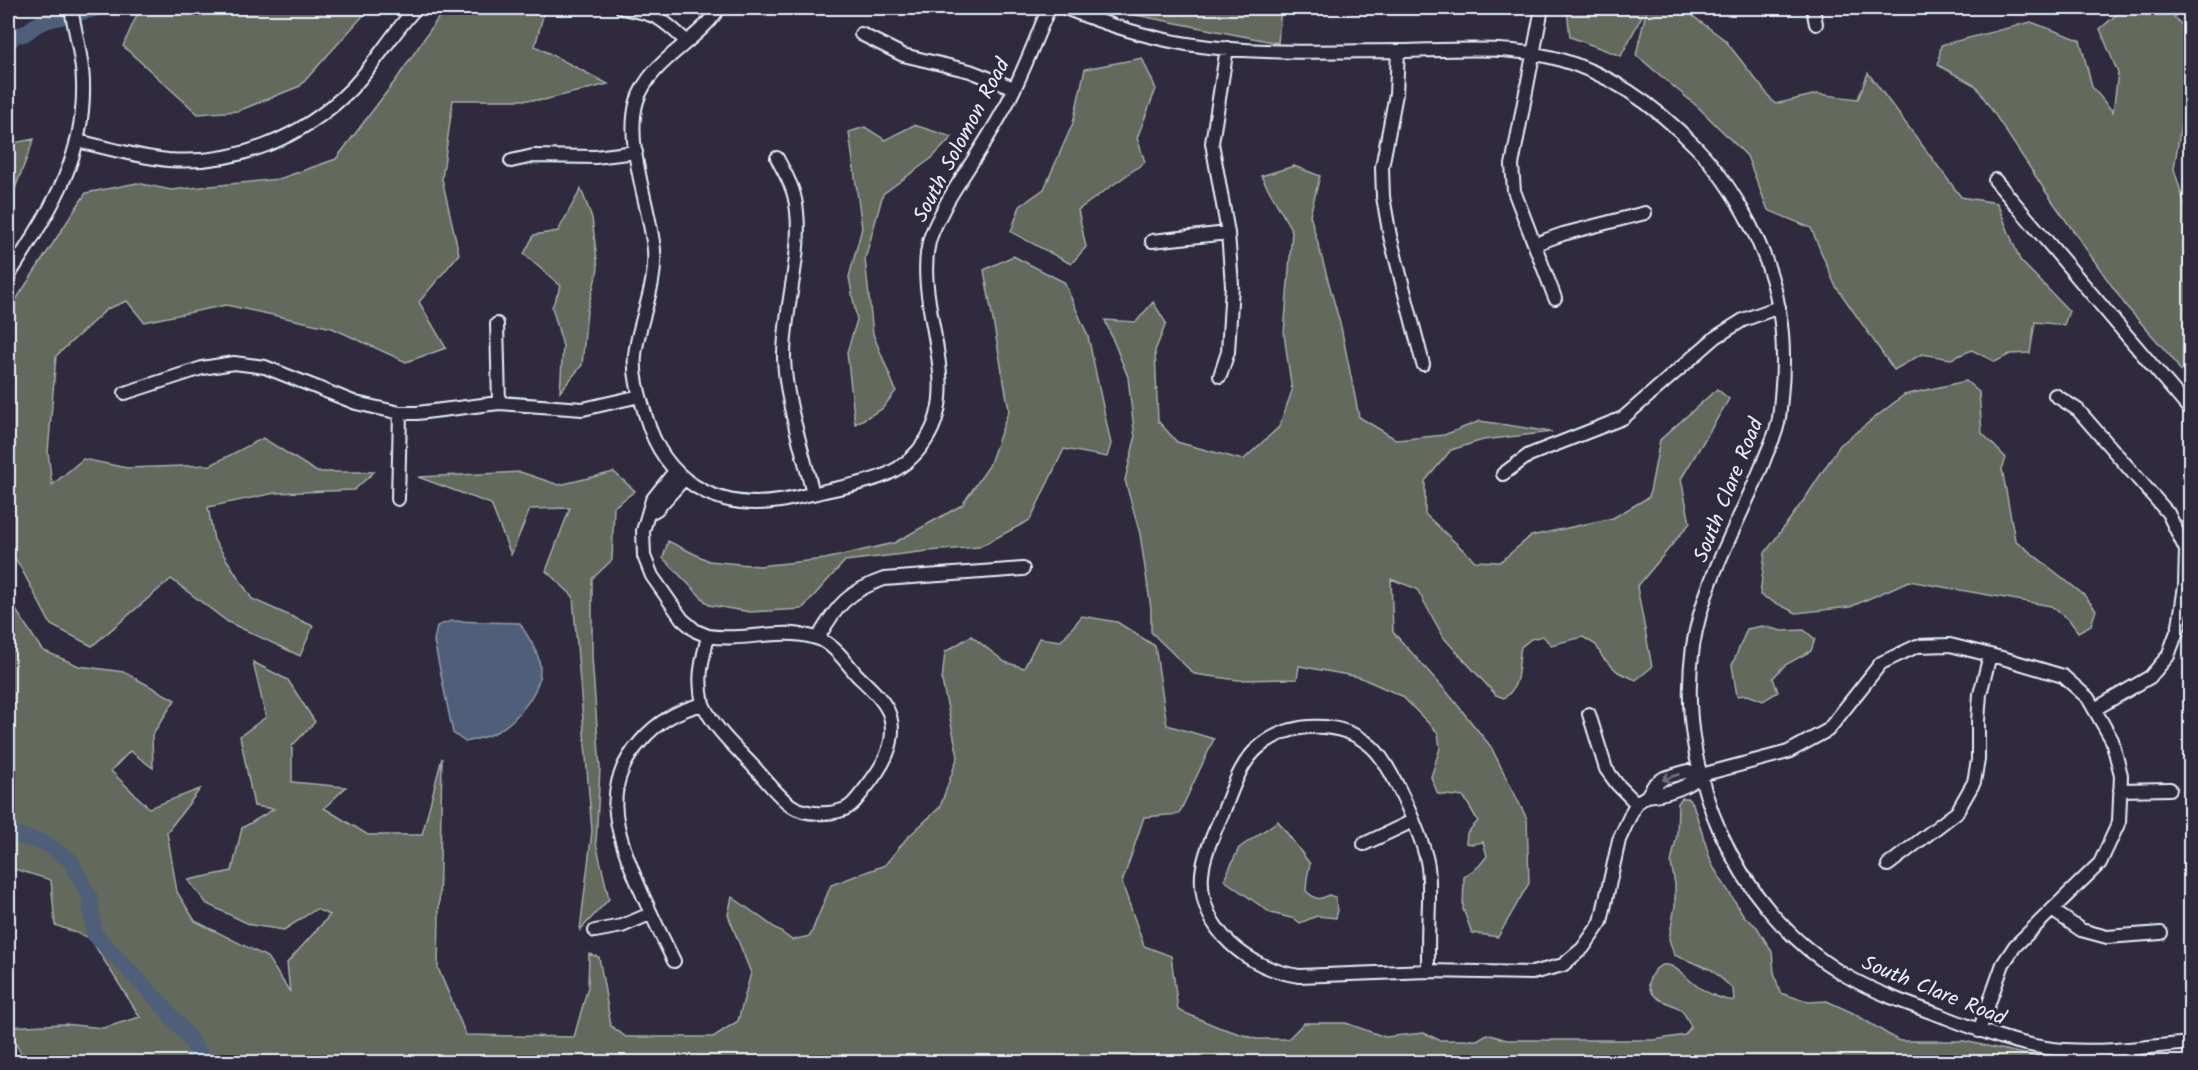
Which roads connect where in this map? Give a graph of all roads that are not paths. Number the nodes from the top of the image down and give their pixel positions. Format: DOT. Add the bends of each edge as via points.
graph roads {
  1 [pos="71,8"];
  2 [pos="416,8"];
  3 [pos="622,8"];
  4 [pos="718,8"];
  5 [pos="1048,8"];
  6 [pos="1065,8"];
  7 [pos="1542,8"];
  8 [pos="1814,8"];
  9 [pos="1816,24"];
  10 [pos="861,34"];
  11 [pos="687,42"];
  12 [pos="1227,48"];
  13 [pos="1398,51"];
  14 [pos="1534,54"];
  15 [pos="1014,88"];
  16 [pos="78,141"];
  17 [pos="636,152"];
  18 [pos="777,158"];
  19 [pos="511,161"];
  20 [pos="1995,180"];
  21 [pos="1646,213"];
  22 [pos="1228,233"];
  23 [pos="1152,241"];
  24 [pos="1535,244"];
  25 [pos="8,277"];
  26 [pos="1555,298"];
  27 [pos="1779,307"];
  28 [pos="497,324"];
  29 [pos="1423,364"];
  30 [pos="1220,376"];
  31 [pos="125,393"];
  32 [pos="2055,395"];
  33 [pos="640,396"];
  34 [pos="499,403"];
  35 [pos="2190,410"];
  36 [pos="400,413"];
  37 [pos="1503,474"];
  38 [pos="680,475"];
  39 [pos="813,494"];
  40 [pos="398,499"];
  41 [pos="1023,569"];
  42 [pos="708,636"];
  43 [pos="818,638"];
  44 [pos="1990,655"];
  45 [pos="703,704"];
  46 [pos="2095,709"];
  47 [pos="1589,714"];
  48 [pos="1701,776"];
  49 [pos="2170,789"];
  50 [pos="2120,790"];
  51 [pos="1642,799"];
  52 [pos="1413,821"];
  53 [pos="1364,844"];
  54 [pos="1888,865"];
  55 [pos="2052,910"];
  56 [pos="650,914"];
  57 [pos="595,931"];
  58 [pos="2161,933"];
  59 [pos="674,961"];
  60 [pos="1428,970"];
  61 [pos="1979,1031"];
  62 [pos="2190,1043"];
  1 -- 16 [label="street" via="83,82"];
  2 -- 16 [label="street" via="335,104 269,145 231,156 177,160"];
  3 -- 11 [label="street" via="660,17"];
  4 -- 11 [label="street"];
  5 -- 15 [label="street, South Solomon Road"];
  6 -- 12 [label="street, South Clare Road" via="1145,35"];
  7 -- 14 [label="street"];
  8 -- 9 [label="street"];
  10 -- 15 [label="street" via="903,54 970,71"];
  11 -- 17 [label="street" via="659,66 638,99 633,129"];
  12 -- 13 [label="street, South Clare Road"];
  12 -- 22 [label="street" via="1212,143"];
  13 -- 14 [label="street, South Clare Road"];
  13 -- 29 [label="street" via="1396,94 1382,167 1383,197"];
  14 -- 24 [label="street" via="1512,165 1514,191"];
  14 -- 27 [label="street, South Clare Road" via="1592,70 1644,100 1699,149 1732,193 1753,233"];
  15 -- 39 [label="street, South Solomon Road" via="929,241 929,305 941,379 940,408 928,437 912,459 895,472"];
  16 -- 25 [label="street" via="58,195"];
  17 -- 19 [label="street" via="595,157 533,156"];
  17 -- 33 [label="street" via="654,248 654,269 635,355"];
  18 -- 39 [label="street" via="791,187 798,215 784,361"];
  20 -- 35 [label="street"];
  21 -- 24 [label="street"];
  22 -- 23 [label="street"];
  22 -- 30 [label="street" via="1231,332"];
  24 -- 26 [label="street"];
  27 -- 37 [label="street" via="1743,320 1716,337 1623,418 1529,454"];
  27 -- 48 [label="street, South Clare Road" via="1784,366 1778,425 1708,590 1693,644 1690,704"];
  28 -- 34 [label="street"];
  31 -- 36 [label="street" via="202,368 234,363 265,367 356,403"];
  32 -- 46 [label="street" via="2078,410 2168,513 2186,550 2179,626 2168,656 2150,677"];
  33 -- 34 [label="street" via="583,408"];
  33 -- 38 [label="street" via="658,449"];
  34 -- 36 [label="street"];
  36 -- 40 [label="street"];
  38 -- 39 [label="street, South Solomon Road" via="714,495 745,502 780,501"];
  38 -- 42 [label="street" via="652,500 643,531 644,556 652,576 682,619"];
  41 -- 43 [label="street" via="884,579 864,586 846,599"];
  42 -- 43 [label="street" via="732,638 777,633"];
  42 -- 45 [label="street" via="699,685"];
  43 -- 45 [label="street" via="876,695 889,713 893,728 891,745 880,770 847,809 826,813 793,807 714,726"];
  44 -- 46 [label="street" via="2063,676"];
  44 -- 48 [label="street" via="1950,645 1917,646 1881,663 1828,730 1788,752"];
  44 -- 54 [label="street" via="1980,694 1974,782 1957,812"];
  45 -- 56 [label="street" via="653,728 631,752 621,773 615,818"];
  46 -- 50 [label="street" via="2112,740 2121,775"];
  47 -- 51 [label="street" via="1606,769 1617,784"];
  48 -- 51 [label="street" via="1692,783"];
  48 -- 61 [label="street, South Clare Road" via="1733,856 1770,913 1797,940 1839,972 1874,991"];
  49 -- 50 [label="street"];
  50 -- 55 [label="street" via="2119,822 2100,863"];
  51 -- 60 [label="street" via="1619,840 1601,922 1574,957 1563,965 1532,974"];
  52 -- 53 [label="street"];
  52 -- 60 [label="street" via="1428,864"];
  52 -- 60 [label="street" via="1393,777 1372,747 1342,730 1295,729 1275,737 1248,758 1206,855 1202,887 1215,928 1244,954 1276,970 1299,976"];
  55 -- 58 [label="street" via="2081,930 2107,937"];
  55 -- 61 [label="street" via="2015,946 2003,964"];
  56 -- 57 [label="street" via="622,926"];
  56 -- 59 [label="street"];
  61 -- 62 [label="street, South Clare Road" via="2064,1050 2129,1050"];
}
